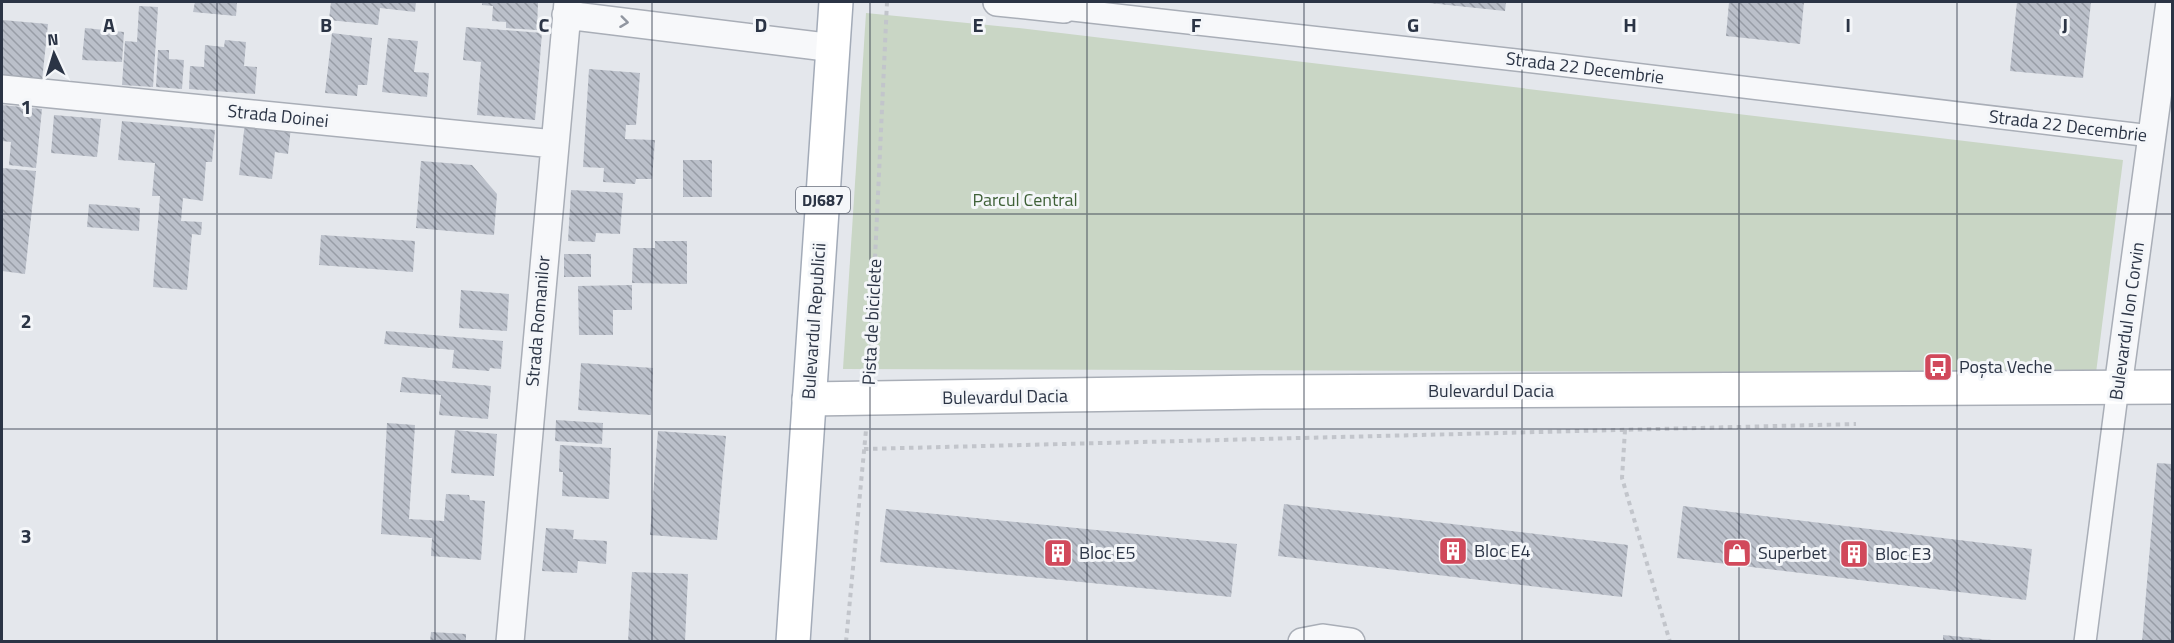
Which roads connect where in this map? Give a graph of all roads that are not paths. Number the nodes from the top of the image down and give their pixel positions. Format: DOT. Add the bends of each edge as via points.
graph roads {
  1 [pos="836,2"];
  2 [pos="997,2"];
  3 [pos="2170,2"];
  4 [pos="1064,5"];
  5 [pos="567,8"];
  6 [pos="834,48"];
  7 [pos="2,89"];
  8 [pos="2162,138"];
  9 [pos="554,144"];
  10 [pos="2118,387"];
  11 [pos="2172,387"];
  12 [pos="809,399"];
  13 [pos="510,642"];
  14 [pos="793,642"];
  15 [pos="1302,642"];
  16 [pos="1351,642"];
  17 [pos="2085,642"];
  1 -- 6 [label="main road, Bulevardul Republicii / DJ687"];
  2 -- 4 [label="street, Strada 22 Decembrie"];
  3 -- 8 [label="street, Bulevardul Ion Corvin"];
  4 -- 8 [label="street, Strada 22 Decembrie"];
  5 -- 6 [label="street, one-way"];
  5 -- 9 [label="street, Strada Romanilor"];
  6 -- 12 [label="main road, Bulevardul Republicii / DJ687"];
  7 -- 9 [label="street, Strada Doinei"];
  8 -- 10 [label="street, Bulevardul Ion Corvin"];
  9 -- 13 [label="street, Strada Romanilor"];
  10 -- 11 [label="main road, Bulevardul Dacia"];
  10 -- 12 [label="main road, Bulevardul Dacia"];
  10 -- 17 [label="street, Bulevardul Ion Corvin"];
  12 -- 14 [label="main road, Bulevardul Republicii / DJ687"];
  15 -- 16 [label="street" via="1323,638"];
}
